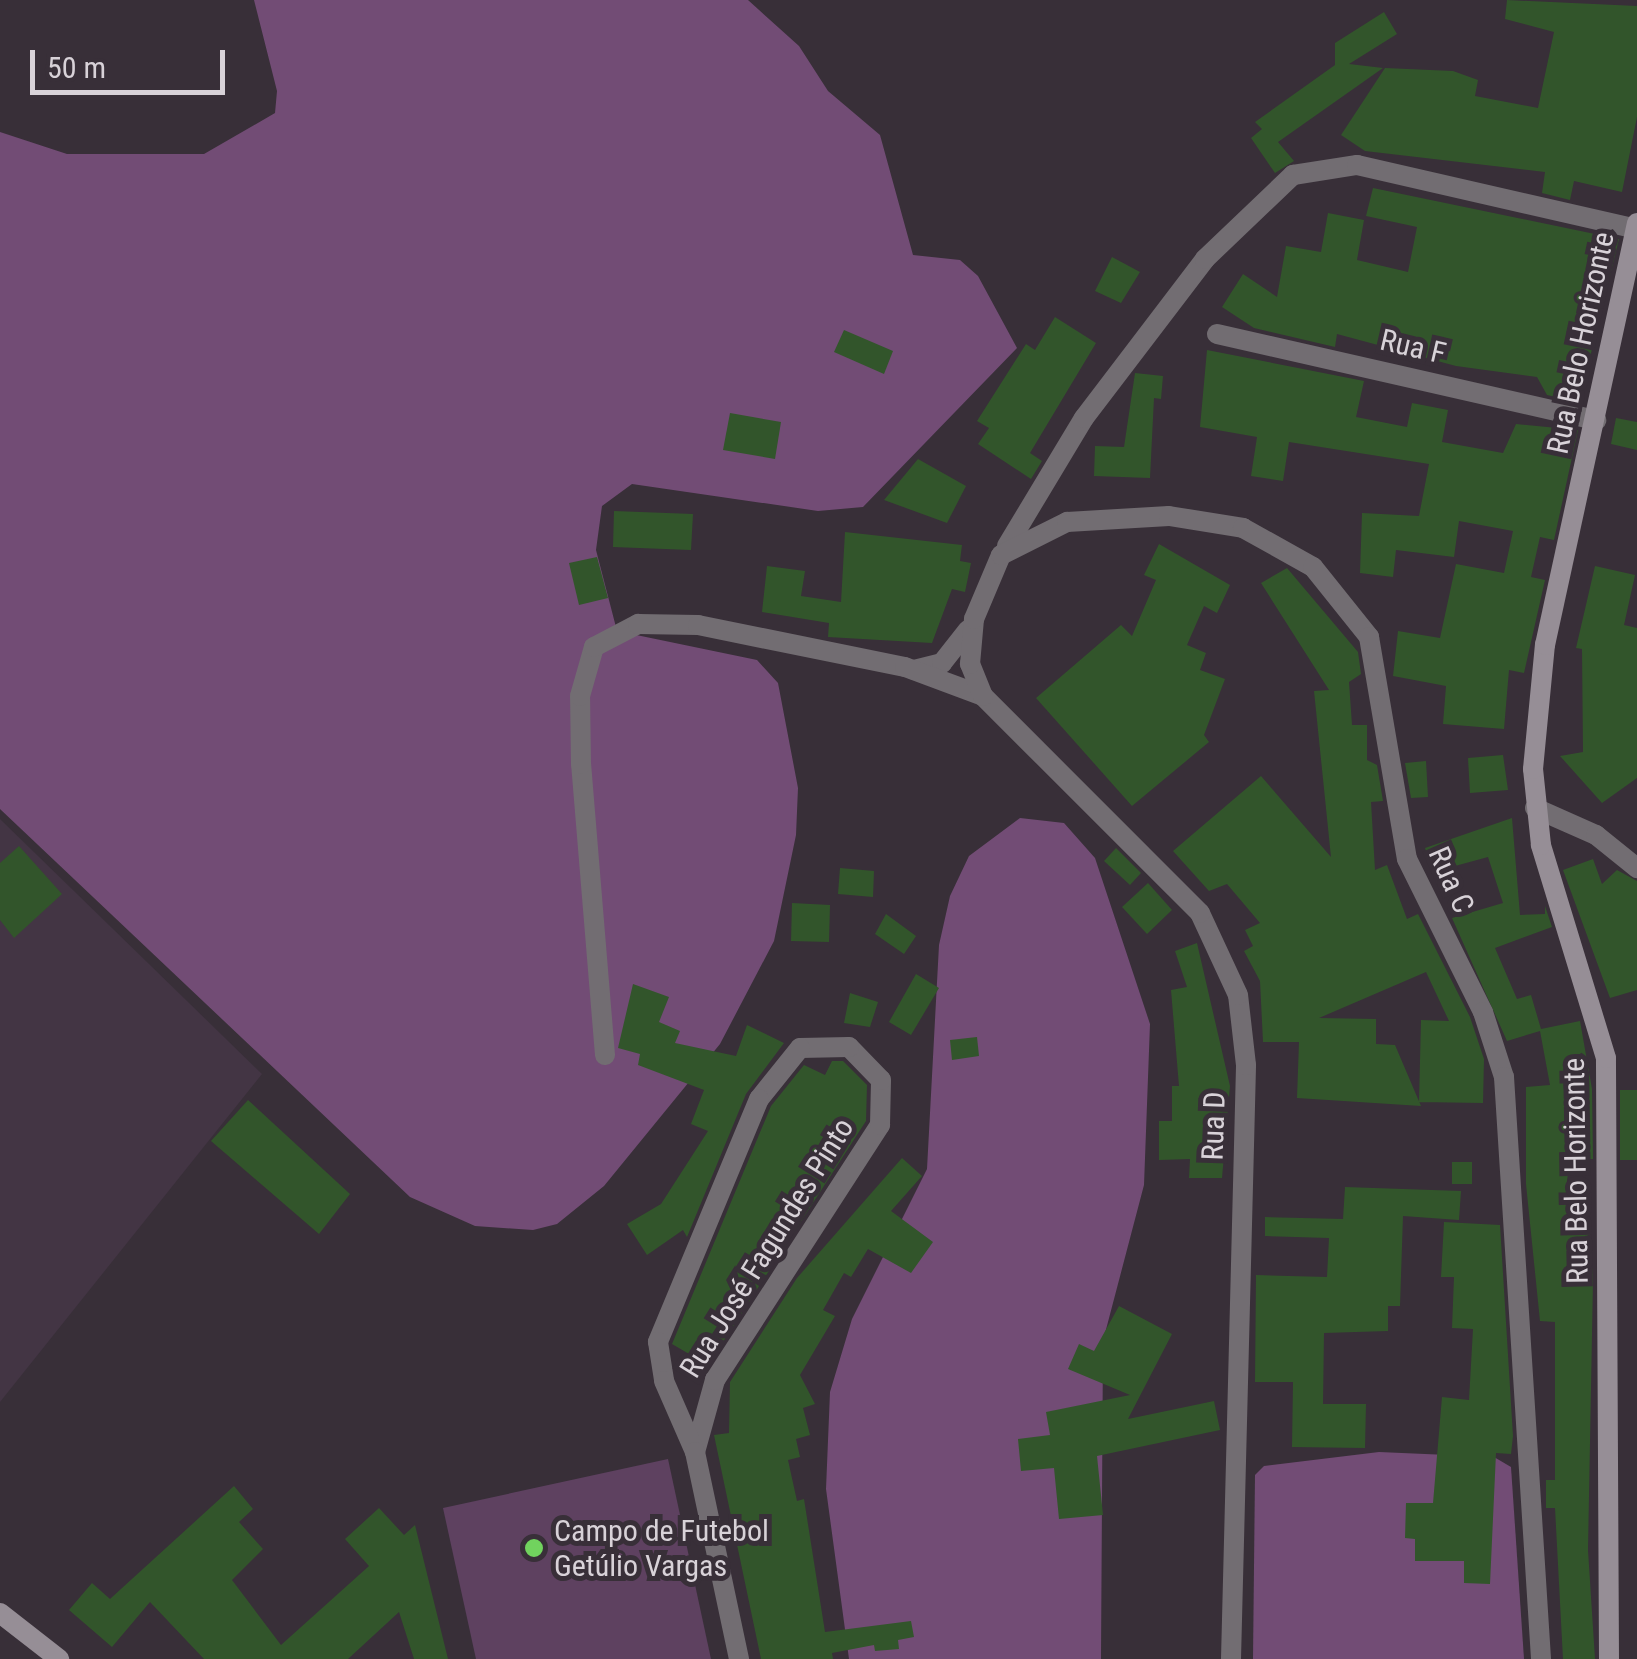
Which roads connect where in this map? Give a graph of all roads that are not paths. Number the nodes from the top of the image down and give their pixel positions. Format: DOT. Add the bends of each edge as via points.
graph roads {
  1 [pos="1636,226"];
  2 [pos="1217,334"];
  3 [pos="1596,420"];
  4 [pos="1051,469"];
  5 [pos="1067,522"];
  6 [pos="1001,556"];
  7 [pos="980,600"];
  8 [pos="912,670"];
  9 [pos="983,696"];
  10 [pos="1535,808"];
  11 [pos="1637,868"];
  12 [pos="605,1054"];
  13 [pos="695,1452"];
  14 [pos="0,1613"];
  15 [pos="60,1659"];
  16 [pos="739,1659"];
  17 [pos="1232,1659"];
  18 [pos="1542,1659"];
  19 [pos="1610,1659"];
  1 -- 3 [label="street, Rua Belo Horizonte"];
  1 -- 4 [label="street" via="1368,167 1293,175 1223,237"];
  2 -- 3 [label="street, Rua F"];
  3 -- 10 [label="street, Rua Belo Horizonte" via="1541,675"];
  4 -- 5 [label="street" via="1047,502"];
  4 -- 6 [label="street"];
  5 -- 6 [label="street, Rua C"];
  5 -- 18 [label="street, Rua C" via="1170,516 1258,534 1327,580 1368,636 1407,859 1482,1012 1504,1076"];
  6 -- 7 [label="street"];
  7 -- 8 [label="street" via="950,656"];
  7 -- 9 [label="street, Rua D" via="970,649"];
  8 -- 9 [label="street, Rua D"];
  8 -- 12 [label="street, Rua D" via="676,622 624,628 594,648 580,696 580,764"];
  9 -- 17 [label="street, Rua D" via="1200,913 1238,995 1246,1066"];
  10 -- 11 [label="street" via="1596,835"];
  10 -- 19 [label="street, Rua Belo Horizonte" via="1606,1058"];
  13 -- 13 [label="street, Rua José Fagundes Pinto" via="715,1380 880,1125 881,1080 848,1047 800,1048 774,1077 677,1286 659,1362"];
  13 -- 16 [label="street, Rua José Fagundes Pinto"];
  14 -- 15 [label="street"];
}
